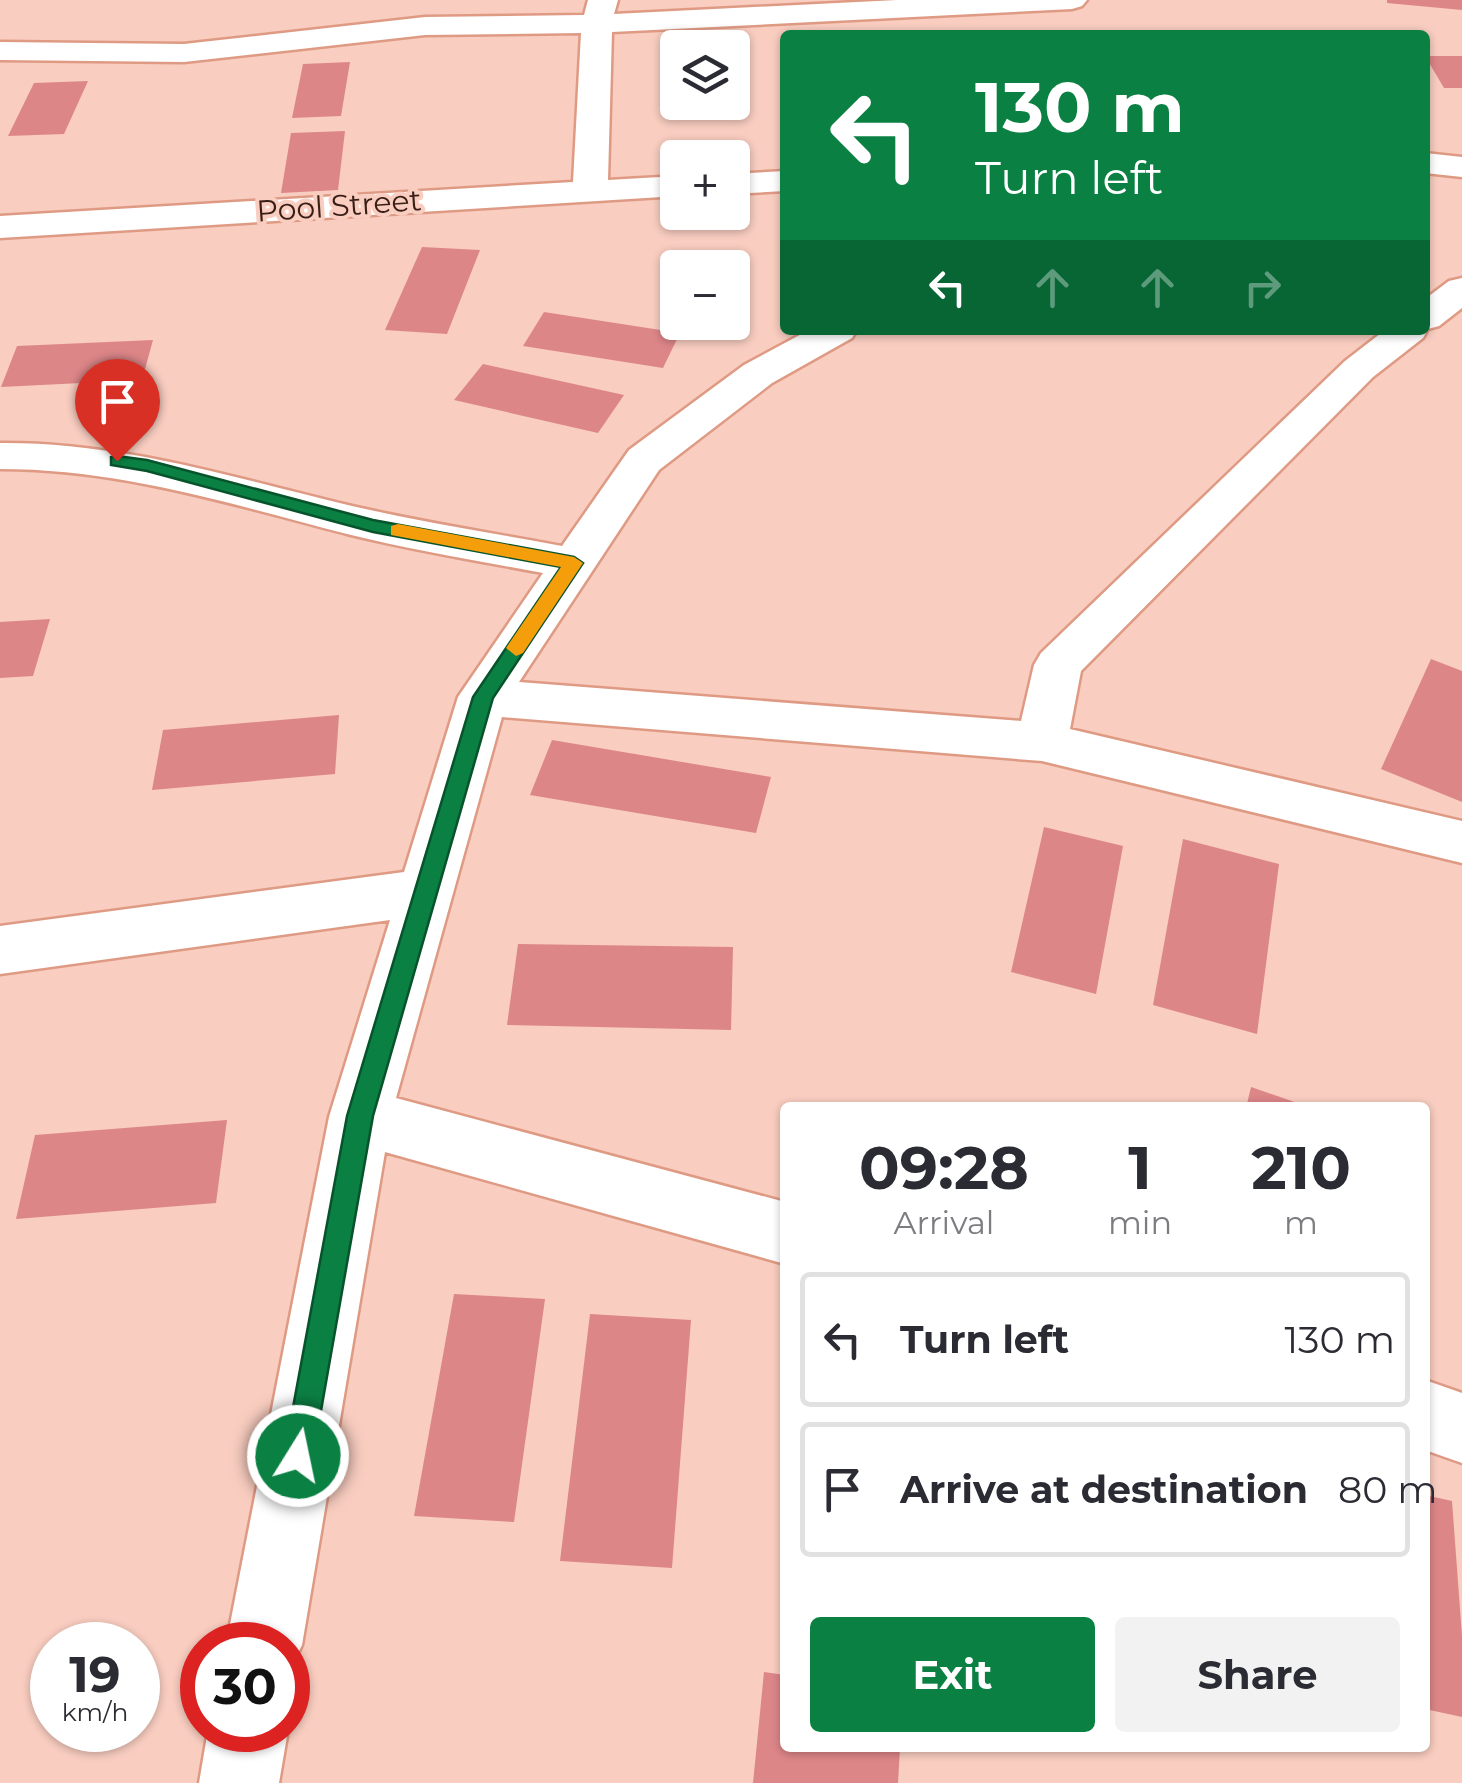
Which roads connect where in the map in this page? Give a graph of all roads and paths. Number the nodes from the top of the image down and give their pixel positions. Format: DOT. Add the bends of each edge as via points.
graph roads {
  1 [pos="1079,6"];
  2 [pos="600,12"];
  3 [pos="0,51"];
  4 [pos="1430,164"];
  5 [pos="1462,167"];
  6 [pos="780,181"];
  7 [pos="750,183"];
  8 [pos="660,187"];
  9 [pos="590,190"];
  10 [pos="0,227"];
  11 [pos="1462,290"];
  12 [pos="1430,314"];
  13 [pos="829,335"];
  14 [pos="1403,335"];
  15 [pos="0,456"];
  16 [pos="574,563"];
  17 [pos="483,697"];
  18 [pos="1042,742"];
  19 [pos="1462,842"];
  20 [pos="426,892"];
  21 [pos="0,950"];
  22 [pos="360,1116"];
  23 [pos="780,1231"];
  24 [pos="1430,1416"];
  25 [pos="1462,1428"];
  26 [pos="268,1622"];
  27 [pos="244,1752"];
  28 [pos="239,1783"];
  1 -- 2 [label="street"];
  2 -- 3 [label="street" via="184,52"];
  2 -- 9 [label="street"];
  4 -- 5 [label="street"];
  6 -- 7 [label="street"];
  8 -- 9 [label="street, Pool Street"];
  9 -- 10 [label="street, Pool Street"];
  11 -- 12 [label="street"];
  13 -- 16 [label="street" via="758,374 644,460"];
  14 -- 18 [label="street" via="1359,369 1058,665"];
  15 -- 16 [label="street" via="57,454 147,465 373,526"];
  16 -- 17 [label="street"];
  17 -- 18 [label="street"];
  17 -- 20 [label="street"];
  18 -- 19 [label="street"];
  20 -- 21 [label="street"];
  20 -- 22 [label="street"];
  22 -- 23 [label="street"];
  22 -- 26 [label="street"];
  24 -- 25 [label="street"];
  27 -- 28 [label="street"];
}
